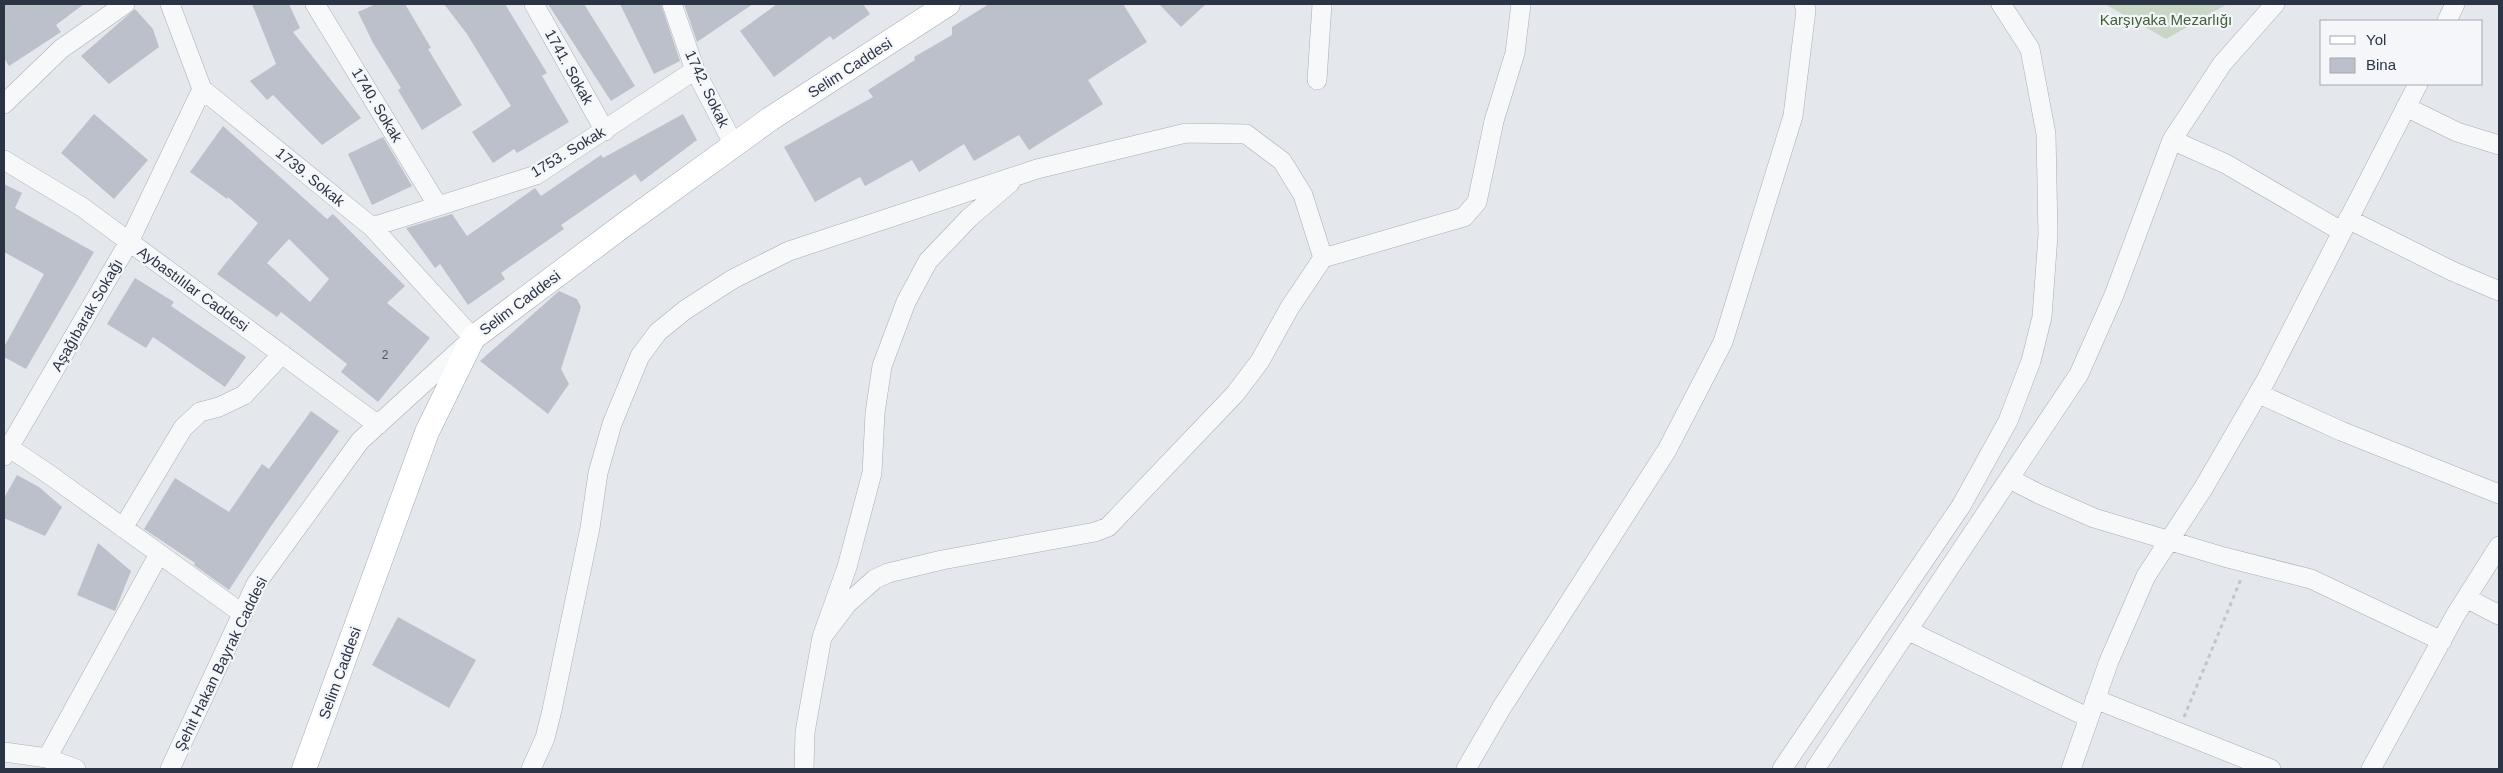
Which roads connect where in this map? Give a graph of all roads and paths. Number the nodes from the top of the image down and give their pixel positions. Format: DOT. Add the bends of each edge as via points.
graph roads {
  1 [pos="125,4"];
  2 [pos="170,4"];
  3 [pos="315,4"];
  4 [pos="534,4"];
  5 [pos="672,4"];
  6 [pos="948,4"];
  7 [pos="1322,4"];
  8 [pos="1521,4"];
  9 [pos="1804,4"];
  10 [pos="2001,4"];
  11 [pos="2276,4"];
  12 [pos="2455,4"];
  13 [pos="2447,20"];
  14 [pos="695,70"];
  15 [pos="1317,80"];
  16 [pos="2418,85"];
  17 [pos="202,89"];
  18 [pos="4,104"];
  19 [pos="2406,108"];
  20 [pos="605,131"];
  21 [pos="2172,140"];
  22 [pos="734,145"];
  23 [pos="2499,145"];
  24 [pos="4,160"];
  25 [pos="1017,176"];
  26 [pos="438,206"];
  27 [pos="2345,225"];
  28 [pos="372,227"];
  29 [pos="130,242"];
  30 [pos="1323,258"];
  31 [pos="2499,290"];
  32 [pos="473,338"];
  33 [pos="282,354"];
  34 [pos="2258,394"];
  35 [pos="378,424"];
  36 [pos="6,449"];
  37 [pos="2010,478"];
  38 [pos="2499,494"];
  39 [pos="123,528"];
  40 [pos="2169,541"];
  41 [pos="2499,546"];
  42 [pos="159,554"];
  43 [pos="2248,563"];
  44 [pos="2466,598"];
  45 [pos="243,614"];
  46 [pos="2499,615"];
  47 [pos="1909,631"];
  48 [pos="822,637"];
  49 [pos="2442,641"];
  50 [pos="2095,699"];
  51 [pos="2089,718"];
  52 [pos="2178,731"];
  53 [pos="4,752"];
  54 [pos="47,758"];
  55 [pos="76,769"];
  56 [pos="170,769"];
  57 [pos="304,769"];
  58 [pos="531,769"];
  59 [pos="804,769"];
  60 [pos="1466,769"];
  61 [pos="1782,769"];
  62 [pos="1815,769"];
  63 [pos="2071,769"];
  64 [pos="2271,769"];
  65 [pos="2372,769"];
  1 -- 18 [label="street" via="61,49"];
  2 -- 17 [label="street"];
  3 -- 26 [label="street, 1740. Sokak"];
  4 -- 20 [label="street, 1741. Sokak"];
  5 -- 14 [label="street, 1742. Sokak"];
  6 -- 22 [label="main road, Selim Caddesi"];
  7 -- 15 [label="street"];
  8 -- 30 [label="street" via="1515,53 1494,121 1477,202 1464,217"];
  9 -- 60 [label="street" via="1806,10 1793,116 1722,342 1667,450 1502,706"];
  10 -- 61 [label="street" via="2030,49 2046,134 2048,235 2042,317 2031,361 2008,421 1961,506"];
  11 -- 21 [label="street" via="2222,64"];
  12 -- 13 [label="street"];
  14 -- 20 [label="street, 1753. Sokak"];
  14 -- 22 [label="street, 1742. Sokak"];
  16 -- 19 [label="street"];
  17 -- 28 [label="street, 1739. Sokak"];
  17 -- 29 [label="street, Aşağıbarak Sokağı"];
  19 -- 23 [label="street" via="2456,132"];
  19 -- 27 [label="street"];
  20 -- 26 [label="street, 1753. Sokak" via="536,175"];
  21 -- 27 [label="street"];
  21 -- 37 [label="street" via="2114,295 2079,374"];
  22 -- 32 [label="main road, Selim Caddesi"];
  24 -- 29 [label="street, Aybastılılar Caddesi" via="82,207"];
  25 -- 30 [label="street" via="1037,168 1186,133 1246,134 1282,161 1303,195"];
  25 -- 48 [label="street" via="969,218 928,261 906,302 882,366 875,413 872,473 847,567"];
  25 -- 58 [label="street" via="789,251 733,278 658,332 640,356 612,424 598,472 590,528 552,710 545,738"];
  26 -- 28 [label="street, 1753. Sokak"];
  27 -- 31 [label="street"];
  27 -- 34 [label="street"];
  28 -- 32 [label="street, 1739. Sokak"];
  29 -- 33 [label="street, Aybastılılar Caddesi"];
  29 -- 36 [label="street, Aşağıbarak Sokağı"];
  30 -- 48 [label="street" via="1290,307 1260,362 1235,394 1108,527 888,572 847,604"];
  32 -- 35 [label="street, Şehit Hakan Bayrak Caddesi"];
  32 -- 57 [label="main road, Selim Caddesi" via="428,432"];
  33 -- 35 [label="street, Aybastılılar Caddesi"];
  33 -- 39 [label="street" via="244,395 200,412 183,428"];
  34 -- 38 [label="street" via="2341,432"];
  34 -- 40 [label="street"];
  35 -- 45 [label="street, Şehit Hakan Bayrak Caddesi" via="360,442 256,584"];
  36 -- 39 [label="street"];
  37 -- 40 [label="street" via="2077,511"];
  37 -- 47 [label="street"];
  39 -- 42 [label="street"];
  40 -- 43 [label="street"];
  40 -- 50 [label="street" via="2146,576"];
  41 -- 44 [label="street"];
  42 -- 45 [label="street"];
  42 -- 54 [label="street"];
  43 -- 49 [label="street" via="2311,579"];
  43 -- 52 [label="path"];
  44 -- 46 [label="street"];
  44 -- 49 [label="street"];
  45 -- 56 [label="street, Şehit Hakan Bayrak Caddesi"];
  47 -- 51 [label="street"];
  47 -- 62 [label="street"];
  48 -- 59 [label="street" via="804,732"];
  49 -- 65 [label="street"];
  50 -- 51 [label="street"];
  50 -- 52 [label="street"];
  51 -- 63 [label="street"];
  52 -- 64 [label="street"];
  53 -- 54 [label="street"];
  54 -- 55 [label="street"];
}
